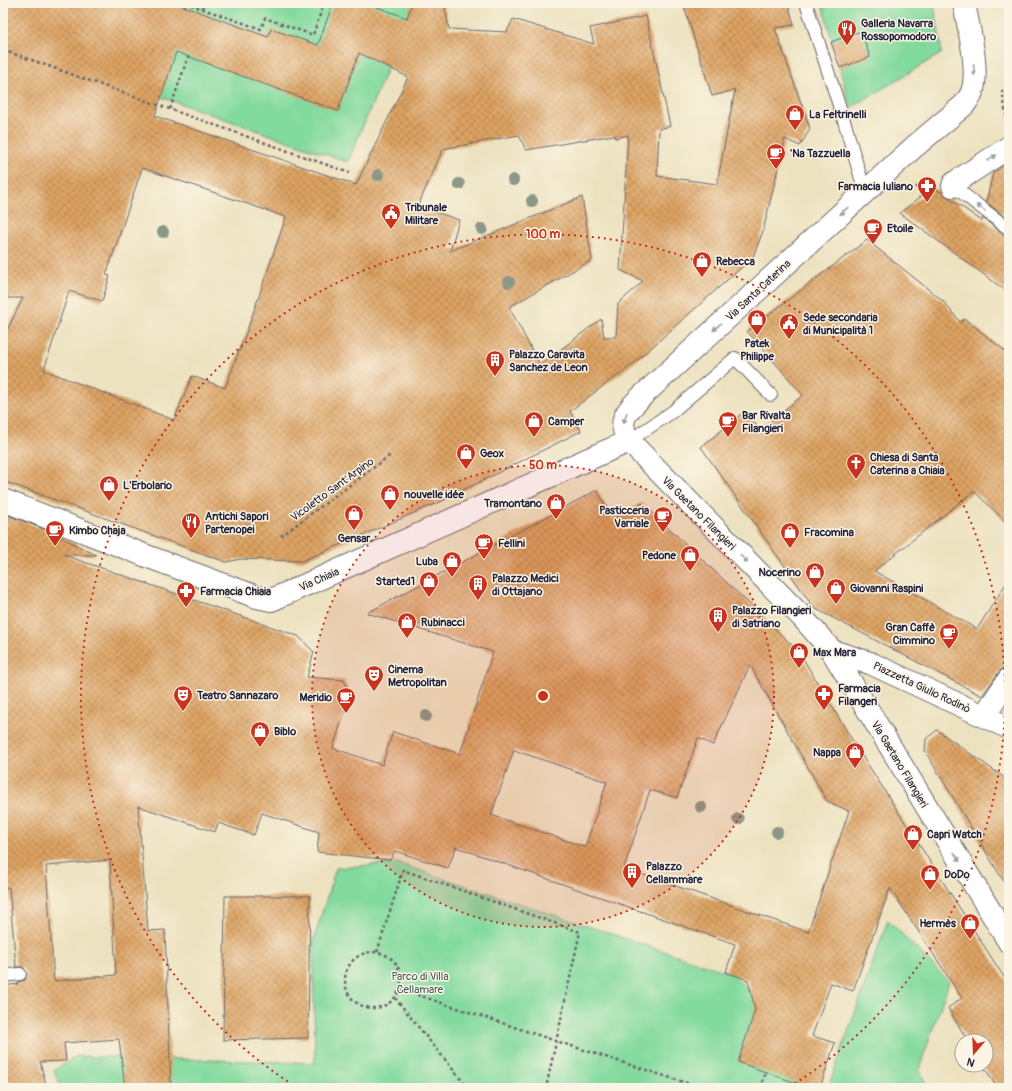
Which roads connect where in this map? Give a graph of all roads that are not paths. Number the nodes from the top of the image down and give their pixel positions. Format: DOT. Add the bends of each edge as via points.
graph roads {
  1 [pos="806,3"];
  2 [pos="964,3"];
  3 [pos="1009,147"];
  4 [pos="953,186"];
  5 [pos="865,192"];
  6 [pos="1009,229"];
  7 [pos="771,395"];
  8 [pos="629,441"];
  9 [pos="3,500"];
  10 [pos="832,651"];
  11 [pos="1009,679"];
  12 [pos="984,716"];
  13 [pos="1009,728"];
  14 [pos="1009,942"];
  15 [pos="20,974"];
  16 [pos="3,976"];
  1 -- 5 [label="lane"];
  2 -- 5 [label="street, Via Santa Caterina, one-way" via="974,66 974,79 969,98"];
  4 -- 3 [label="street, one-way"];
  6 -- 4 [label="lane, one-way"];
  5 -- 8 [label="street, Via Santa Caterina, one-way" via="628,410 622,426"];
  7 -- 8 [label="lane" via="735,358 672,412"];
  8 -- 9 [label="street, Via Chiaia" via="271,600 149,557"];
  8 -- 10 [label="street, Via Gaetano Filangieri, one-way" via="802,617"];
  10 -- 12 [label="street, Piazzetta Giulio Rodinò" via="870,662"];
  10 -- 14 [label="street, Via Gaetano Filangieri, one-way"];
  11 -- 12 [label="street"];
  12 -- 13 [label="street, Piazzetta Giulio Rodinò"];
  15 -- 16 [label="lane"];
}
